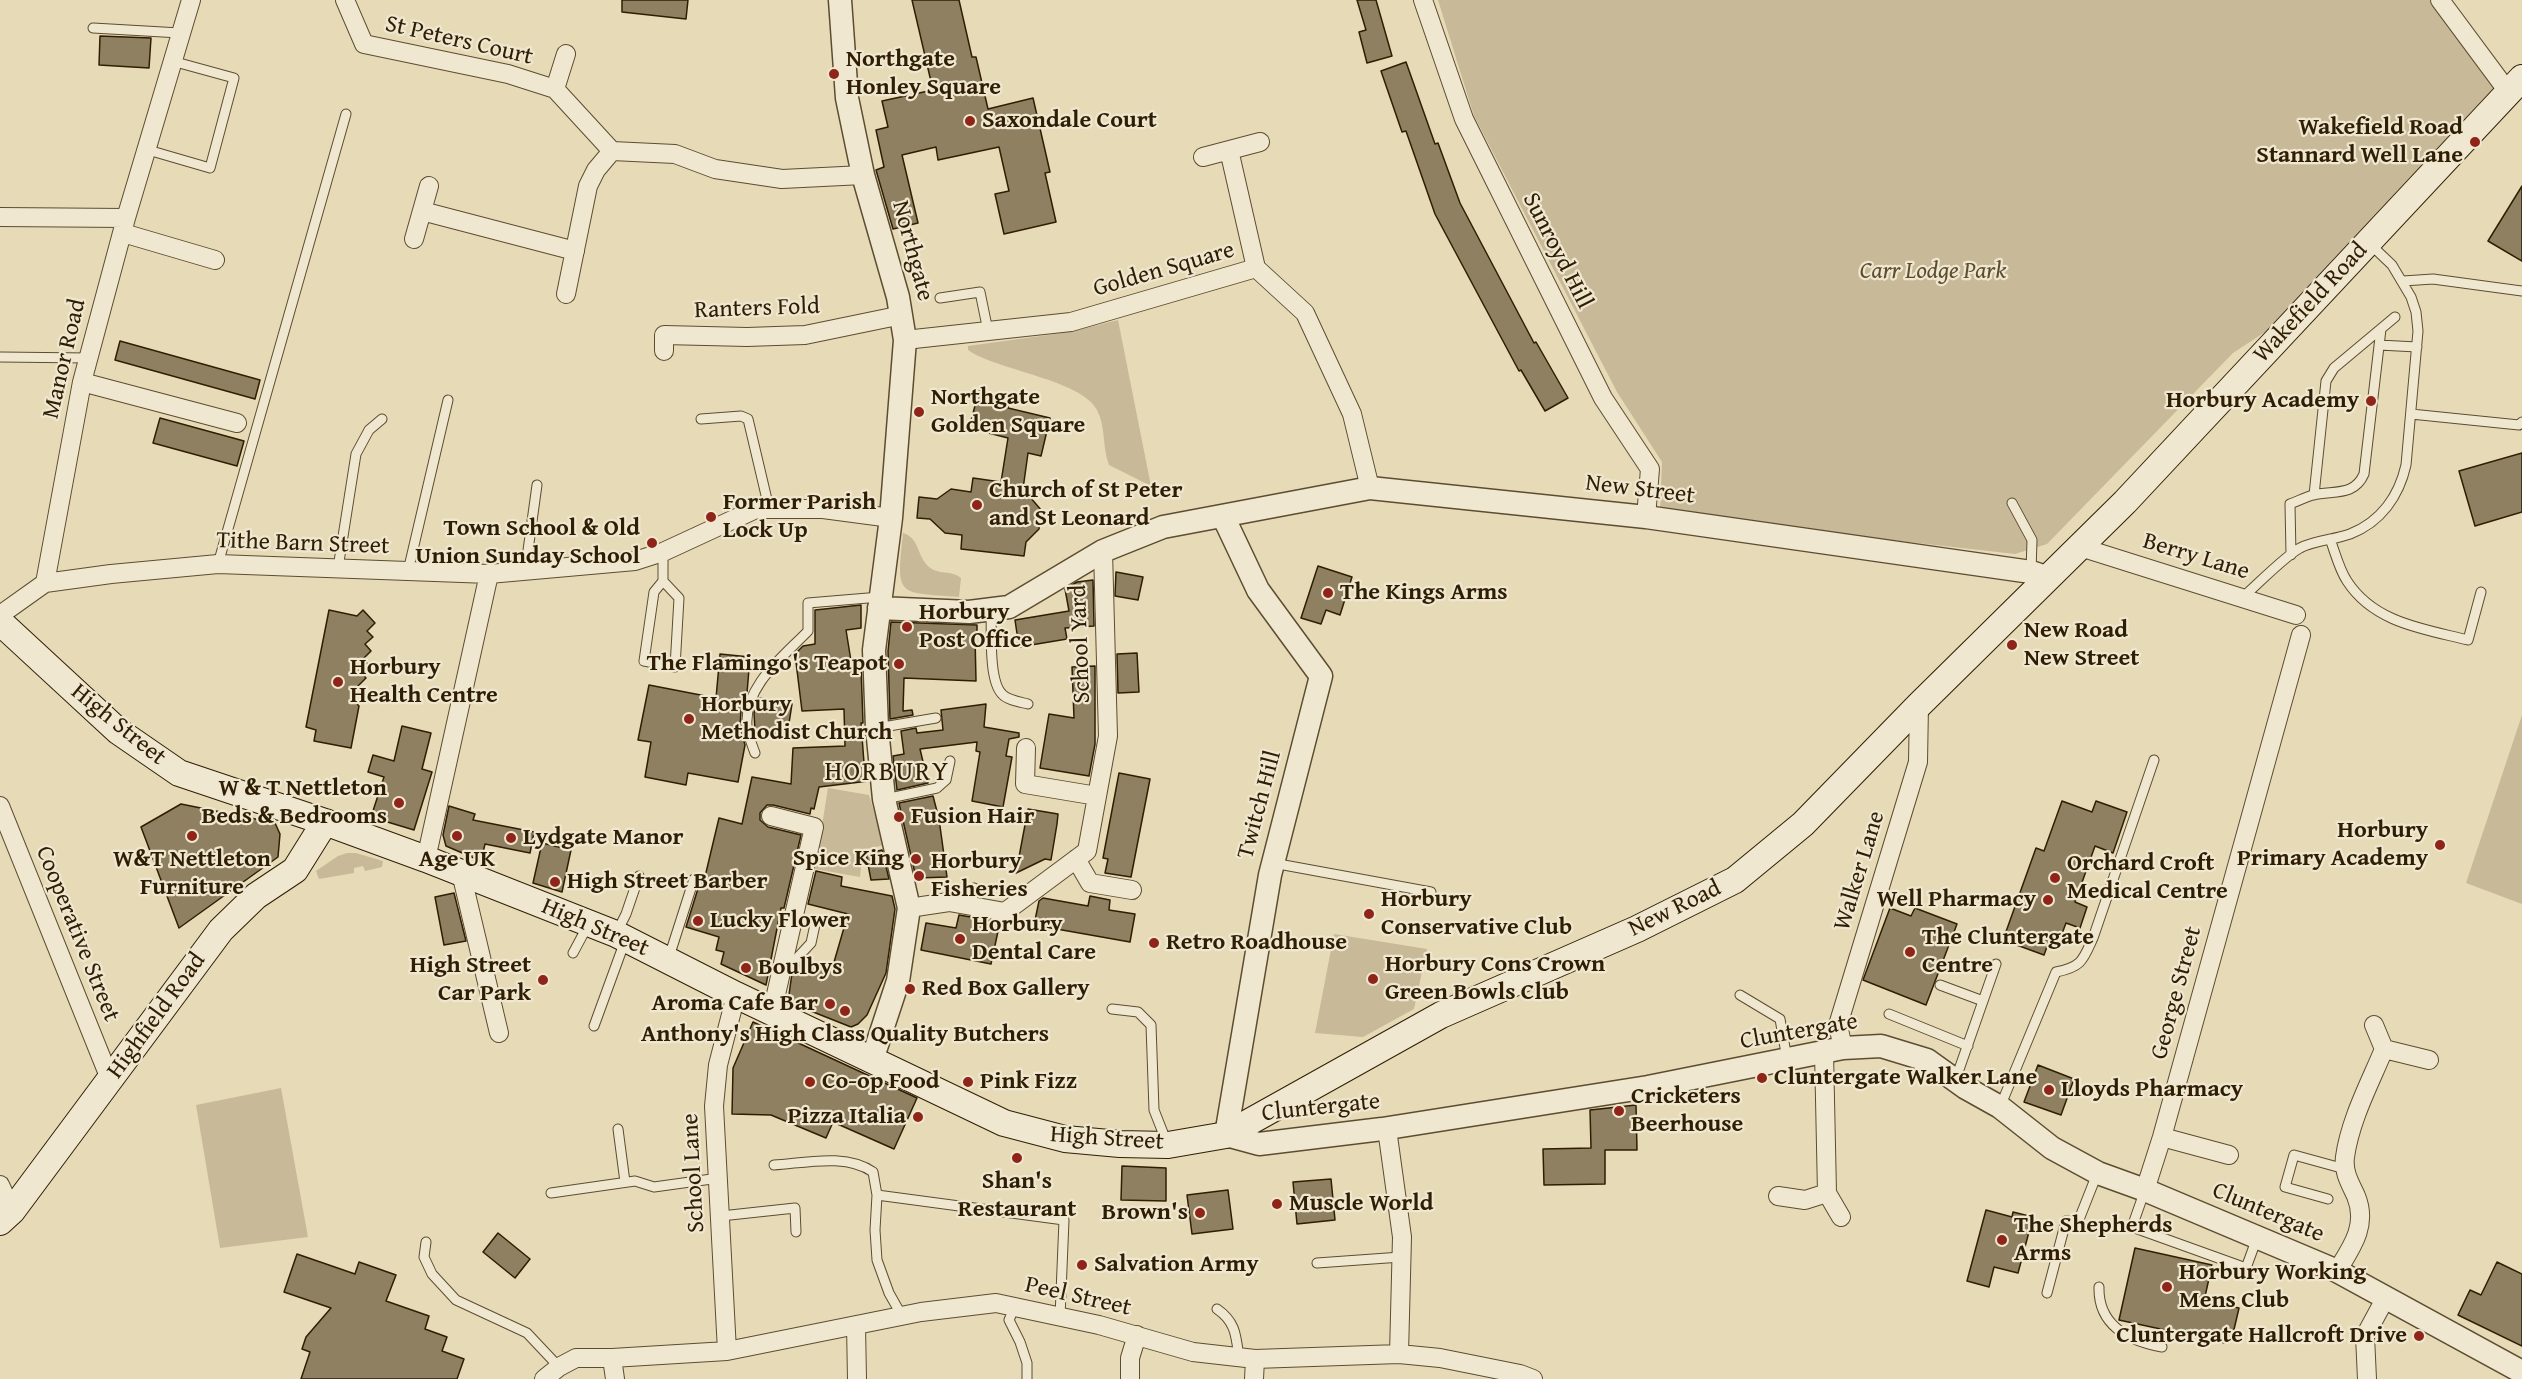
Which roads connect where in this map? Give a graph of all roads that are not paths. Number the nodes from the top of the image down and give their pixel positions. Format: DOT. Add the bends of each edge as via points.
graph roads {
  1 [pos="191,0"];
  2 [pos="345,0"];
  3 [pos="840,0"];
  4 [pos="1423,0"];
  5 [pos="2440,0"];
  6 [pos="93,28"];
  7 [pos="180,33"];
  8 [pos="566,54"];
  9 [pos="172,61"];
  10 [pos="2516,86"];
  11 [pos="555,89"];
  12 [pos="346,114"];
  13 [pos="1260,141"];
  14 [pos="148,150"];
  15 [pos="1228,150"];
  16 [pos="612,151"];
  17 [pos="1203,157"];
  18 [pos="863,175"];
  19 [pos="429,186"];
  20 [pos="422,211"];
  21 [pos="0,217"];
  22 [pos="124,225"];
  23 [pos="414,239"];
  24 [pos="2369,242"];
  25 [pos="575,250"];
  26 [pos="215,260"];
  27 [pos="1256,268"];
  28 [pos="2403,281"];
  29 [pos="2522,291"];
  30 [pos="566,294"];
  31 [pos="940,298"];
  32 [pos="902,315"];
  33 [pos="2395,317"];
  34 [pos="2381,328"];
  35 [pos="987,331"];
  36 [pos="905,340"];
  37 [pos="2379,345"];
  38 [pos="2417,347"];
  39 [pos="664,351"];
  40 [pos="0,357"];
  41 [pos="88,358"];
  42 [pos="82,382"];
  43 [pos="448,400"];
  44 [pos="2411,414"];
  45 [pos="382,419"];
  46 [pos="701,419"];
  47 [pos="2522,422"];
  48 [pos="237,423"];
  49 [pos="537,485"];
  50 [pos="1370,488"];
  51 [pos="2314,495"];
  52 [pos="2012,503"];
  53 [pos="769,508"];
  54 [pos="1223,516"];
  55 [pos="1646,517"];
  56 [pos="891,518"];
  57 [pos="2330,539"];
  58 [pos="2080,547"];
  59 [pos="1102,551"];
  60 [pos="663,552"];
  61 [pos="2291,555"];
  62 [pos="218,564"];
  63 [pos="338,568"];
  64 [pos="408,571"];
  65 [pos="525,572"];
  66 [pos="489,574"];
  67 [pos="2040,575"];
  68 [pos="663,581"];
  69 [pos="45,584"];
  70 [pos="2481,592"];
  71 [pos="2243,597"];
  72 [pos="879,602"];
  73 [pos="991,609"];
  74 [pos="0,615"];
  75 [pos="2296,615"];
  76 [pos="0,622"];
  77 [pos="2301,635"];
  78 [pos="1028,705"];
  79 [pos="1918,705"];
  80 [pos="936,718"];
  81 [pos="877,728"];
  82 [pos="1026,747"];
  83 [pos="755,753"];
  84 [pos="2154,760"];
  85 [pos="950,761"];
  86 [pos="1097,796"];
  87 [pos="884,799"];
  88 [pos="0,806"];
  89 [pos="771,816"];
  90 [pos="325,822"];
  91 [pos="426,859"];
  92 [pos="1076,860"];
  93 [pos="1273,863"];
  94 [pos="461,873"];
  95 [pos="639,876"];
  96 [pos="694,879"];
  97 [pos="1132,890"];
  98 [pos="1431,892"];
  99 [pos="909,908"];
  100 [pos="816,920"];
  101 [pos="589,922"];
  102 [pos="621,936"];
  103 [pos="573,953"];
  104 [pos="668,960"];
  105 [pos="1996,964"];
  106 [pos="780,976"];
  107 [pos="1940,985"];
  108 [pos="736,995"];
  109 [pos="1740,995"];
  110 [pos="1983,1001"];
  111 [pos="1112,1009"];
  112 [pos="772,1012"];
  113 [pos="1889,1014"];
  114 [pos="2374,1025"];
  115 [pos="594,1026"];
  116 [pos="499,1033"];
  117 [pos="1968,1046"];
  118 [pos="2384,1049"];
  119 [pos="1834,1050"];
  120 [pos="872,1060"];
  121 [pos="2429,1060"];
  122 [pos="1787,1061"];
  123 [pos="110,1079"];
  124 [pos="1955,1081"];
  125 [pos="2000,1107"];
  126 [pos="618,1129"];
  127 [pos="1387,1129"];
  128 [pos="1226,1135"];
  129 [pos="2162,1137"];
  130 [pos="1168,1145"];
  131 [pos="2229,1155"];
  132 [pos="774,1165"];
  133 [pos="2345,1169"];
  134 [pos="2098,1173"];
  135 [pos="718,1178"];
  136 [pos="625,1182"];
  137 [pos="0,1185"];
  138 [pos="2145,1190"];
  139 [pos="551,1193"];
  140 [pos="1827,1193"];
  141 [pos="877,1195"];
  142 [pos="1778,1196"];
  143 [pos="2328,1199"];
  144 [pos="6,1216"];
  145 [pos="721,1216"];
  146 [pos="1841,1217"];
  147 [pos="796,1232"];
  148 [pos="2257,1238"];
  149 [pos="426,1242"];
  150 [pos="1401,1257"];
  151 [pos="1317,1263"];
  152 [pos="2337,1272"];
  153 [pos="2099,1287"];
  154 [pos="2048,1293"];
  155 [pos="2385,1299"];
  156 [pos="1015,1306"];
  157 [pos="1217,1309"];
  158 [pos="902,1316"];
  159 [pos="1060,1317"];
  160 [pos="856,1325"];
  161 [pos="1137,1335"];
  162 [pos="2162,1347"];
  163 [pos="727,1351"];
  164 [pos="1399,1354"];
  165 [pos="612,1358"];
  166 [pos="1247,1358"];
  167 [pos="559,1367"];
  168 [pos="1473,1372"];
  169 [pos="2522,1372"];
  170 [pos="544,1379"];
  171 [pos="615,1379"];
  172 [pos="857,1379"];
  173 [pos="1027,1379"];
  174 [pos="1130,1379"];
  175 [pos="1254,1379"];
  176 [pos="1533,1379"];
  177 [pos="2367,1379"];
  1 -- 7 [label="street, Manor Road"];
  2 -- 11 [label="street, St Peters Court" via="364,44 508,74"];
  3 -- 18 [label="street, Northgate" via="847,99"];
  4 -- 55 [label="street, Sunroyd Hill" via="1464,119 1604,398 1650,469"];
  5 -- 10 [label="street"];
  6 -- 7 [label="lane"];
  7 -- 9 [label="street, Manor Road"];
  8 -- 11 [label="street, St Peters Court"];
  9 -- 14 [label="street, Manor Road"];
  9 -- 14 [label="lane" via="234,78 210,168"];
  10 -- 24 [label="main road, Wakefield Road"];
  11 -- 16 [label="street, St Peters Court"];
  12 -- 62 [label="lane"];
  13 -- 15 [label="street"];
  14 -- 22 [label="street, Manor Road"];
  15 -- 17 [label="street"];
  15 -- 27 [label="street"];
  16 -- 18 [label="street" via="675,154 715,169 782,179"];
  16 -- 25 [label="street" via="588,186"];
  18 -- 32 [label="street, Northgate"];
  19 -- 20 [label="street"];
  20 -- 23 [label="street"];
  20 -- 25 [label="street"];
  21 -- 22 [label="street"];
  22 -- 26 [label="street"];
  22 -- 41 [label="street, Manor Road"];
  24 -- 28 [label="lane"];
  24 -- 58 [label="main road, Wakefield Road"];
  25 -- 30 [label="street"];
  27 -- 35 [label="street, Golden Square" via="1071,322"];
  27 -- 50 [label="street, Golden Square" via="1305,313 1352,414"];
  28 -- 29 [label="lane" via="2433,279"];
  28 -- 38 [label="lane" via="2416,312"];
  31 -- 35 [label="lane" via="980,292"];
  32 -- 36 [label="street, Northgate"];
  32 -- 39 [label="street, Ranters Fold" via="804,336 664,335"];
  33 -- 34 [label="lane"];
  34 -- 37 [label="lane"];
  34 -- 51 [label="lane" via="2334,368 2325,381"];
  35 -- 36 [label="street, Golden Square"];
  36 -- 56 [label="street, Northgate"];
  37 -- 38 [label="lane"];
  37 -- 51 [label="lane" via="2361,482 2335,493"];
  38 -- 44 [label="lane"];
  40 -- 41 [label="lane"];
  41 -- 42 [label="street, Manor Road"];
  42 -- 48 [label="street"];
  42 -- 69 [label="street, Manor Road"];
  43 -- 64 [label="lane"];
  44 -- 47 [label="lane" via="2519,425"];
  44 -- 57 [label="lane" via="2406,465 2393,501 2365,526"];
  45 -- 63 [label="lane" via="369,430 356,454"];
  46 -- 53 [label="lane" via="748,419"];
  49 -- 65 [label="lane"];
  50 -- 54 [label="street, New Street"];
  50 -- 55 [label="street, New Street"];
  51 -- 61 [label="lane" via="2290,504"];
  52 -- 67 [label="lane" via="2032,540"];
  53 -- 56 [label="street, Tithe Barn Street" via="823,509"];
  53 -- 60 [label="street, Tithe Barn Street" via="756,509"];
  54 -- 59 [label="street, New Street" via="1163,527"];
  54 -- 93 [label="street, Twitch Hill" via="1258,590 1322,676"];
  55 -- 67 [label="street, New Street"];
  56 -- 72 [label="street, Northgate"];
  57 -- 61 [label="lane"];
  57 -- 70 [label="lane" via="2347,581 2374,609 2391,620 2468,640"];
  58 -- 67 [label="main road, Wakefield Road"];
  58 -- 71 [label="street, Berry Lane"];
  59 -- 73 [label="street, New Street" via="1009,607"];
  59 -- 86 [label="street, School Yard" via="1108,736"];
  60 -- 65 [label="street, Tithe Barn Street" via="634,561"];
  60 -- 68 [label="lane"];
  61 -- 71 [label="lane"];
  62 -- 63 [label="street, Tithe Barn Street"];
  62 -- 69 [label="street, Tithe Barn Street"];
  63 -- 64 [label="street, Tithe Barn Street"];
  64 -- 66 [label="street, Tithe Barn Street"];
  65 -- 66 [label="street, Tithe Barn Street"];
  66 -- 91 [label="street"];
  67 -- 79 [label="main road, New Road"];
  68 -- 68 [label="lane" via="654,592 644,662 675,667 679,598"];
  69 -- 74 [label="street, Tithe Barn Street"];
  71 -- 75 [label="street, Berry Lane"];
  72 -- 73 [label="street, New Street" via="969,612"];
  72 -- 81 [label="street, Northgate" via="874,650"];
  72 -- 83 [label="lane" via="808,603 808,631 770,670 749,703 747,729"];
  73 -- 78 [label="lane" via="997,687 1003,696"];
  76 -- 90 [label="main road, High Street" via="118,731 179,773"];
  77 -- 129 [label="street, George Street"];
  79 -- 119 [label="street, Walker Lane" via="1918,762 1838,1025"];
  79 -- 128 [label="main road, New Road" via="1803,824 1735,879 1637,929 1441,1015"];
  80 -- 81 [label="lane"];
  81 -- 87 [label="street, Northgate"];
  82 -- 86 [label="street" via="1025,784"];
  84 -- 125 [label="lane" via="2093,938 2082,962 2056,972"];
  85 -- 87 [label="lane" via="946,780 938,788"];
  86 -- 92 [label="street, School Yard" via="1087,851"];
  87 -- 99 [label="street, Northgate"];
  88 -- 123 [label="street, Cooperative Street"];
  89 -- 106 [label="street" via="814,827"];
  90 -- 91 [label="main road, High Street"];
  90 -- 123 [label="main road, Highfield Road" via="295,870 256,896 221,930"];
  91 -- 94 [label="main road, High Street"];
  92 -- 97 [label="street" via="1090,883"];
  92 -- 99 [label="street" via="1005,912 972,897"];
  93 -- 98 [label="lane"];
  93 -- 128 [label="street, Twitch Hill"];
  94 -- 101 [label="main road, High Street"];
  94 -- 116 [label="street"];
  95 -- 102 [label="lane"];
  96 -- 104 [label="lane"];
  99 -- 120 [label="street" via="898,981"];
  100 -- 106 [label="lane" via="811,943"];
  101 -- 102 [label="main road, High Street"];
  101 -- 103 [label="lane"];
  102 -- 104 [label="main road, High Street"];
  102 -- 115 [label="lane"];
  104 -- 108 [label="main road, High Street"];
  105 -- 110 [label="lane"];
  106 -- 112 [label="street"];
  107 -- 110 [label="lane"];
  108 -- 112 [label="main road, High Street"];
  108 -- 135 [label="street, School Lane" via="718,1065 714,1106"];
  109 -- 122 [label="lane" via="1780,1019"];
  110 -- 117 [label="lane"];
  111 -- 130 [label="lane" via="1138,1011 1151,1025 1154,1110"];
  112 -- 120 [label="main road, High Street"];
  113 -- 117 [label="lane"];
  114 -- 118 [label="street"];
  117 -- 124 [label="lane"];
  118 -- 121 [label="street"];
  118 -- 133 [label="street" via="2351,1130"];
  119 -- 122 [label="street, Cluntergate"];
  119 -- 124 [label="street, Cluntergate" via="1881,1046 1927,1060"];
  119 -- 140 [label="street, Walker Lane"];
  120 -- 130 [label="main road, High Street" via="1004,1124 1028,1131 1065,1140"];
  122 -- 127 [label="street, Cluntergate"];
  123 -- 144 [label="main road, Highfield Road"];
  124 -- 125 [label="street, Cluntergate"];
  125 -- 134 [label="street, Cluntergate" via="2052,1148"];
  126 -- 136 [label="lane"];
  127 -- 128 [label="street, Cluntergate" via="1259,1143"];
  127 -- 150 [label="street" via="1402,1237"];
  128 -- 130 [label="main road, High Street"];
  129 -- 131 [label="street"];
  129 -- 138 [label="street, George Street"];
  132 -- 141 [label="lane" via="836,1161 863,1165 873,1172"];
  133 -- 143 [label="lane" via="2294,1155 2285,1187"];
  133 -- 152 [label="street" via="2361,1219 2357,1240"];
  134 -- 138 [label="street, Cluntergate"];
  134 -- 154 [label="lane" via="2078,1222 2066,1221"];
  135 -- 136 [label="lane" via="654,1187"];
  135 -- 145 [label="street, School Lane"];
  136 -- 139 [label="lane"];
  137 -- 144 [label="street"];
  138 -- 148 [label="street, Cluntergate"];
  138 -- 148 [label="lane" via="2132,1227 2246,1268"];
  140 -- 142 [label="street" via="1805,1200"];
  140 -- 146 [label="street"];
  141 -- 158 [label="lane" via="877,1260"];
  141 -- 159 [label="lane" via="1064,1220"];
  145 -- 147 [label="lane" via="795,1208"];
  145 -- 163 [label="street, School Lane"];
  148 -- 152 [label="street, Cluntergate"];
  149 -- 167 [label="lane" via="424,1257 432,1274 456,1300 527,1333"];
  150 -- 151 [label="lane"];
  150 -- 164 [label="street"];
  152 -- 155 [label="street, Cluntergate"];
  153 -- 162 [label="lane" via="2098,1304 2121,1334"];
  155 -- 169 [label="street, Cluntergate"];
  155 -- 177 [label="street" via="2365,1336"];
  156 -- 158 [label="street, Peel Street" via="957,1306"];
  156 -- 159 [label="street, Peel Street"];
  156 -- 173 [label="lane" via="1009,1320 1020,1342"];
  157 -- 166 [label="lane" via="1229,1317"];
  158 -- 160 [label="street, Peel Street"];
  159 -- 161 [label="street, Peel Street"];
  160 -- 163 [label="street, Peel Street"];
  160 -- 172 [label="street"];
  161 -- 166 [label="street, Peel Street" via="1193,1352"];
  161 -- 174 [label="street" via="1130,1358"];
  163 -- 165 [label="street, Peel Street"];
  164 -- 166 [label="street, Peel Street"];
  164 -- 168 [label="street, Peel Street" via="1440,1358"];
  165 -- 167 [label="street, Peel Street" via="576,1358"];
  165 -- 171 [label="street"];
  166 -- 175 [label="street"];
  167 -- 170 [label="street"];
  168 -- 176 [label="street, Peel Street"];
}
